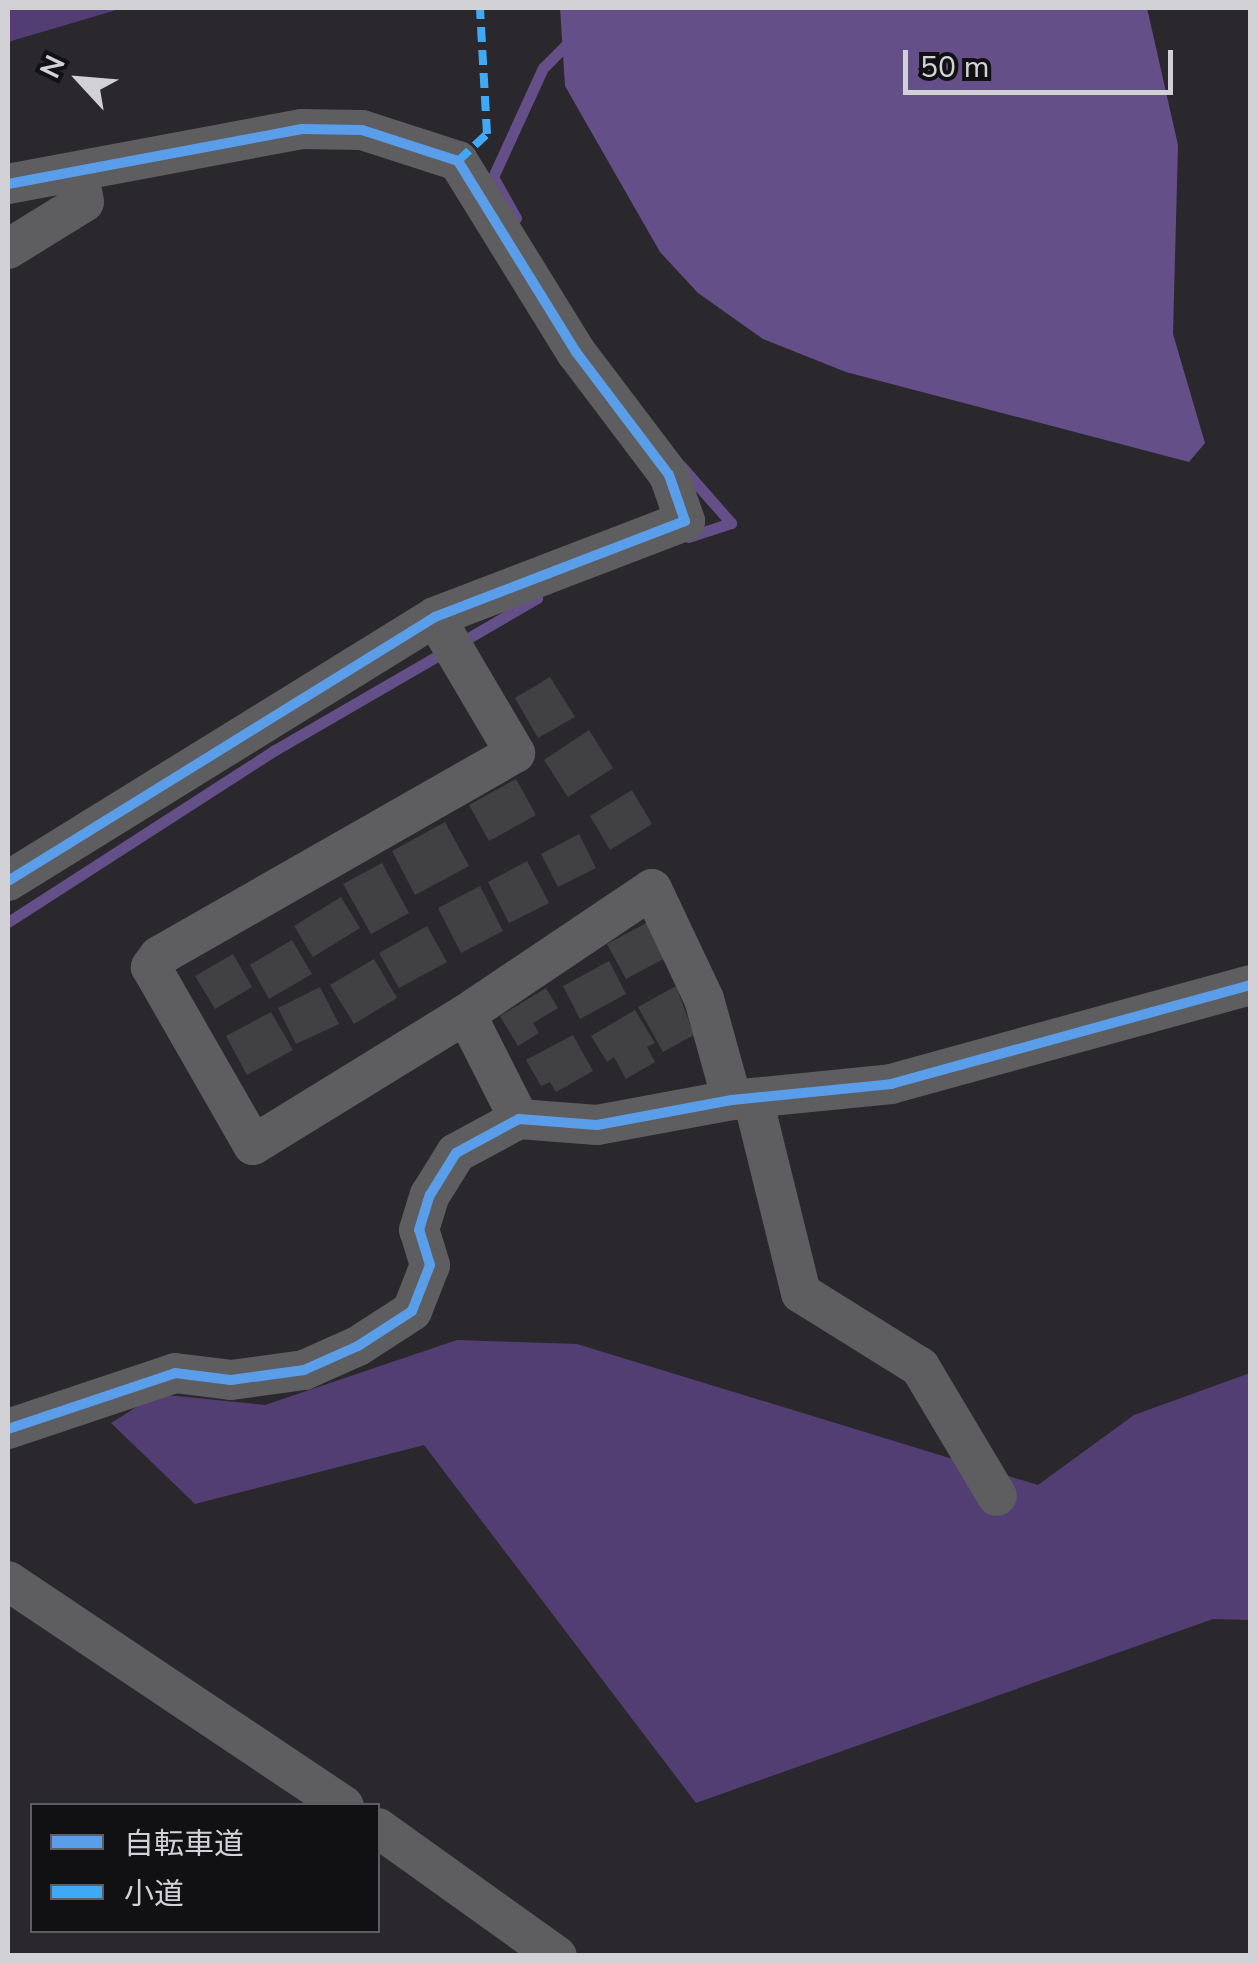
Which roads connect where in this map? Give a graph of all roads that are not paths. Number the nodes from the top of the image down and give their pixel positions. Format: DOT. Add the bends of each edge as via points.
graph roads {
  1 [pos="79,173"];
  2 [pos="8,184"];
  3 [pos="8,248"];
  4 [pos="437,621"];
  5 [pos="8,881"];
  6 [pos="1250,984"];
  7 [pos="466,1014"];
  8 [pos="742,1099"];
  9 [pos="519,1119"];
  10 [pos="8,1429"];
  11 [pos="997,1496"];
  12 [pos="8,1581"];
  13 [pos="340,1803"];
  14 [pos="380,1829"];
  15 [pos="557,1956"];
  1 -- 2 [label="street"];
  1 -- 3 [label="street" via="84,202"];
  1 -- 4 [label="street" via="302,129 362,130 458,161 576,352 668,476 685,521"];
  4 -- 5 [label="street"];
  4 -- 7 [label="street" via="515,753 151,967 254,1145"];
  6 -- 8 [label="street" via="891,1084"];
  7 -- 8 [label="street" via="652,889"];
  7 -- 9 [label="street"];
  8 -- 9 [label="street" via="597,1125"];
  8 -- 11 [label="street" via="802,1293 920,1367"];
  9 -- 10 [label="street" via="456,1153 430,1194 419,1230 430,1265 412,1311 358,1346 304,1370 231,1380 176,1374"];
  12 -- 13 [label="street"];
  14 -- 15 [label="street"];
}
